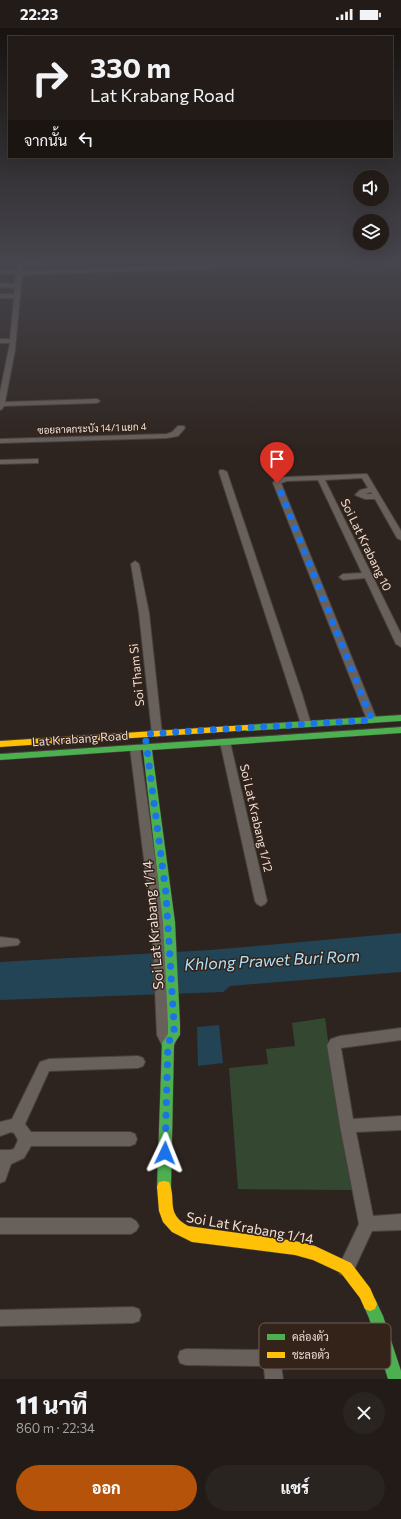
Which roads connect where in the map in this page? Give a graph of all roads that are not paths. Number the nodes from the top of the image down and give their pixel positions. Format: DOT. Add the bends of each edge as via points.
graph roads {
  1 [pos="14,325"];
  2 [pos="0,341"];
  3 [pos="13,341"];
  4 [pos="97,401"];
  5 [pos="0,406"];
  6 [pos="181,428"];
  7 [pos="0,441"];
  8 [pos="35,461"];
  9 [pos="0,462"];
  10 [pos="223,472"];
  11 [pos="320,478"];
  12 [pos="373,488"];
  13 [pos="377,496"];
  14 [pos="401,538"];
  15 [pos="135,564"];
  16 [pos="368,575"];
  17 [pos="343,577"];
  18 [pos="401,644"];
  19 [pos="401,718"];
  20 [pos="372,720"];
  21 [pos="306,724"];
  22 [pos="401,730"];
  23 [pos="145,734"];
  24 [pos="157,734"];
  25 [pos="133,735"];
  26 [pos="226,742"];
  27 [pos="0,744"];
  28 [pos="147,747"];
  29 [pos="135,748"];
  30 [pos="0,757"];
  31 [pos="157,818"];
  32 [pos="144,820"];
  33 [pos="160,894"];
  34 [pos="261,901"];
  35 [pos="0,942"];
  36 [pos="14,942"];
  37 [pos="401,1034"];
  38 [pos="168,1042"];
  39 [pos="138,1062"];
  40 [pos="401,1123"];
  41 [pos="347,1126"];
  42 [pos="16,1127"];
  43 [pos="0,1129"];
  44 [pos="26,1139"];
  45 [pos="130,1139"];
  46 [pos="2,1157"];
  47 [pos="0,1176"];
  48 [pos="401,1222"];
  49 [pos="367,1224"];
  50 [pos="0,1226"];
  51 [pos="131,1226"];
  52 [pos="346,1268"];
  53 [pos="134,1315"];
  54 [pos="0,1318"];
  55 [pos="378,1323"];
  56 [pos="186,1357"];
  57 [pos="259,1358"];
  58 [pos="391,1363"];
  59 [pos="273,1369"];
  60 [pos="274,1379"];
  61 [pos="396,1379"];
  1 -- 3 [label="street"];
  2 -- 3 [label="street"];
  3 -- 5 [label="street"];
  4 -- 5 [label="street"];
  6 -- 7 [label="street, ซอยลาดกระบัง 14/1 แยก 4" via="175,434 167,436"];
  8 -- 9 [label="street"];
  10 -- 21 [label="street"];
  11 -- 12 [label="street" via="360,475 366,477"];
  11 -- 16 [label="street, Soi Lat Krabang 10"];
  11 -- 20 [label="street" via="281,480 277,483"];
  12 -- 13 [label="street"];
  12 -- 13 [label="street" via="359,495"];
  13 -- 14 [label="street"];
  15 -- 24 [label="street, Soi Tham Si" via="144,613"];
  16 -- 17 [label="street"];
  16 -- 18 [label="street, Soi Lat Krabang 10"];
  19 -- 20 [label="main road, Lat Krabang Road"];
  20 -- 21 [label="main road, Lat Krabang Road"];
  21 -- 24 [label="main road, Lat Krabang Road"];
  22 -- 26 [label="main road, Lat Krabang Road"];
  23 -- 24 [label="main road, Lat Krabang Road"];
  23 -- 25 [label="main road, Lat Krabang Road"];
  23 -- 28 [label="main road, Soi Lat Krabang 1/14"];
  25 -- 27 [label="main road, Lat Krabang Road"];
  25 -- 29 [label="main road"];
  26 -- 28 [label="main road, Lat Krabang Road"];
  26 -- 34 [label="street, Soi Lat Krabang 1/12"];
  28 -- 29 [label="main road, Lat Krabang Road"];
  28 -- 31 [label="main road, Soi Lat Krabang 1/14"];
  29 -- 30 [label="main road, Lat Krabang Road"];
  29 -- 32 [label="street"];
  31 -- 32 [label="street"];
  31 -- 33 [label="main road, Soi Lat Krabang 1/14"];
  32 -- 33 [label="street"];
  33 -- 38 [label="street" via="164,922 168,1024 164,1035"];
  35 -- 36 [label="street"];
  37 -- 41 [label="street" via="336,1043 334,1048"];
  38 -- 52 [label="main road, Soi Lat Krabang 1/14" via="164,1201 171,1223 179,1231 192,1235 296,1248 315,1253"];
  39 -- 42 [label="street" via="45,1066"];
  40 -- 41 [label="street"];
  41 -- 49 [label="street"];
  42 -- 43 [label="street"];
  42 -- 44 [label="street" via="23,1132"];
  44 -- 45 [label="street"];
  44 -- 46 [label="street" via="20,1153"];
  46 -- 47 [label="street"];
  48 -- 49 [label="street"];
  49 -- 52 [label="street"];
  50 -- 51 [label="street"];
  52 -- 55 [label="main road, Soi Lat Krabang 1/14" via="365,1293"];
  53 -- 54 [label="street"];
  56 -- 57 [label="street"];
  58 -- 61 [label="main road, Soi Lat Krabang 1/14"];
  59 -- 60 [label="street"];
}
